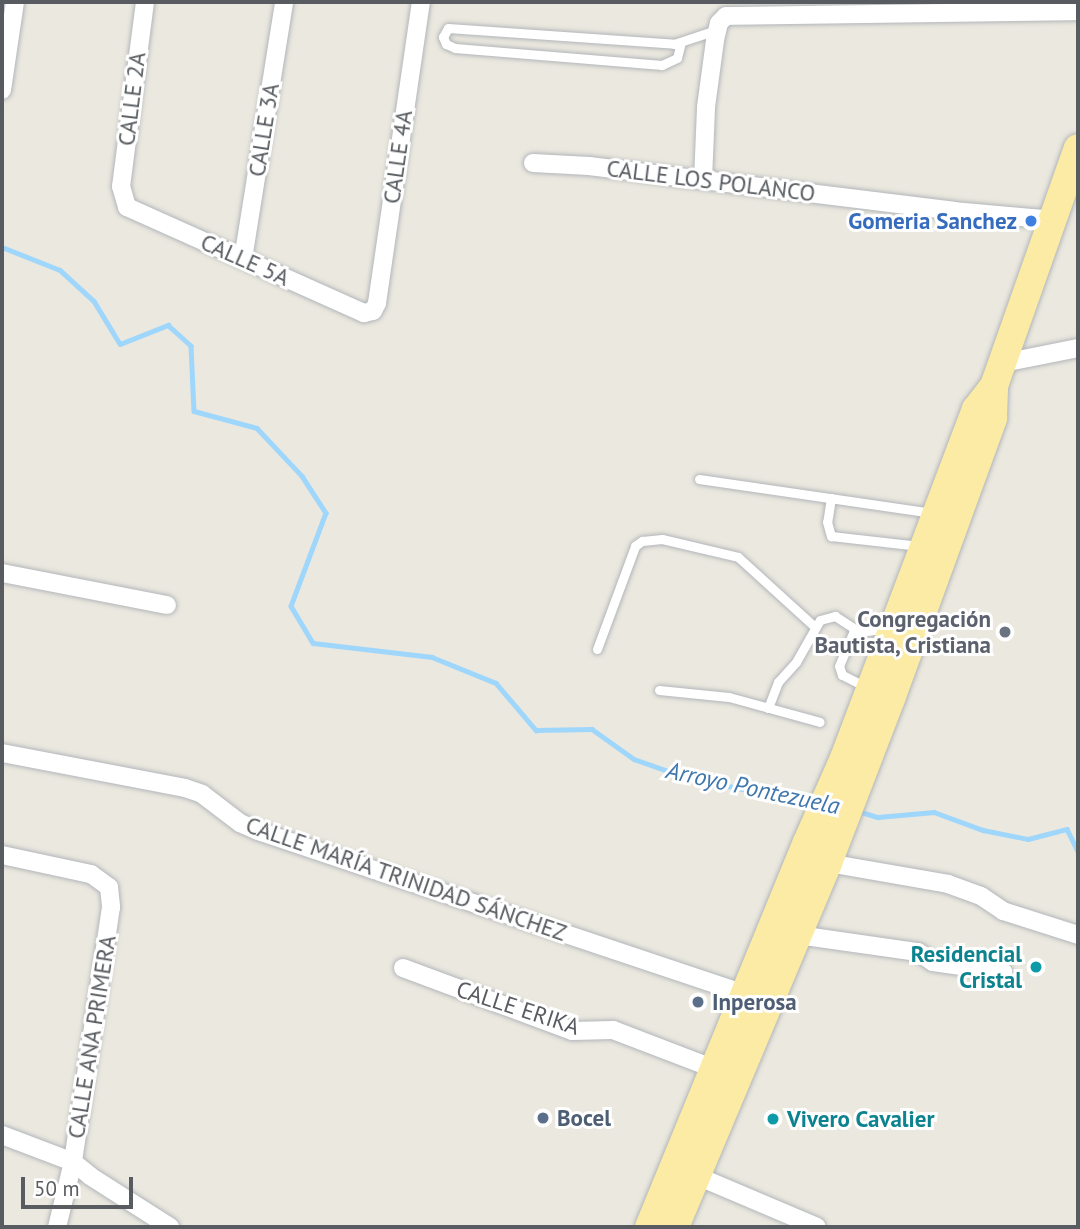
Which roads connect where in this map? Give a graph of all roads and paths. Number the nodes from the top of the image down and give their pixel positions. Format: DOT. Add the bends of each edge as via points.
graph roads {
  1 [pos="15,2"];
  2 [pos="145,2"];
  3 [pos="284,2"];
  4 [pos="421,2"];
  5 [pos="1078,11"];
  6 [pos="717,30"];
  7 [pos="681,42"];
  8 [pos="2,90"];
  9 [pos="1078,148"];
  10 [pos="533,163"];
  11 [pos="703,180"];
  12 [pos="1072,183"];
  13 [pos="123,197"];
  14 [pos="1055,220"];
  15 [pos="243,259"];
  16 [pos="373,311"];
  17 [pos="1078,348"];
  18 [pos="998,374"];
  19 [pos="699,479"];
  20 [pos="831,498"];
  21 [pos="937,513"];
  22 [pos="923,547"];
  23 [pos="2,573"];
  24 [pos="167,605"];
  25 [pos="816,627"];
  26 [pos="893,628"];
  27 [pos="858,631"];
  28 [pos="597,649"];
  29 [pos="659,690"];
  30 [pos="870,690"];
  31 [pos="768,708"];
  32 [pos="820,722"];
  33 [pos="2,753"];
  34 [pos="855,762"];
  35 [pos="822,851"];
  36 [pos="2,855"];
  37 [pos="798,935"];
  38 [pos="1078,935"];
  39 [pos="403,968"];
  40 [pos="1003,972"];
  41 [pos="758,999"];
  42 [pos="712,1068"];
  43 [pos="2,1135"];
  44 [pos="73,1162"];
  45 [pos="697,1176"];
  46 [pos="57,1227"];
  47 [pos="170,1227"];
  48 [pos="649,1227"];
  49 [pos="675,1227"];
  50 [pos="817,1227"];
  1 -- 8 [label="street"];
  2 -- 13 [label="street, CALLE 2A"];
  3 -- 15 [label="street, CALLE 3A"];
  4 -- 16 [label="street, CALLE 4A"];
  5 -- 6 [label="street" via="726,16"];
  6 -- 7 [label="lane"];
  6 -- 11 [label="street" via="706,107"];
  7 -- 7 [label="lane" via="677,58 662,65 454,48 443,37 448,28"];
  9 -- 12 [label="main road"];
  10 -- 11 [label="street, CALLE LOS POLANCO"];
  11 -- 14 [label="street, CALLE LOS POLANCO"];
  12 -- 14 [label="main road"];
  13 -- 15 [label="street, CALLE 5A" via="127,207"];
  14 -- 18 [label="main road"];
  15 -- 16 [label="street, CALLE 5A" via="364,313"];
  17 -- 18 [label="street"];
  18 -- 21 [label="main road" via="976,409"];
  18 -- 34 [label="main road" via="993,418"];
  19 -- 20 [label="lane"];
  20 -- 21 [label="lane"];
  20 -- 22 [label="lane" via="827,522 831,536"];
  21 -- 22 [label="main road"];
  22 -- 26 [label="main road"];
  23 -- 24 [label="street"];
  25 -- 27 [label="lane" via="820,620 835,616"];
  25 -- 28 [label="lane" via="738,557 662,539 642,541 635,546"];
  25 -- 31 [label="lane" via="778,682"];
  26 -- 27 [label="lane"];
  26 -- 30 [label="main road"];
  27 -- 30 [label="lane" via="850,638 839,669 844,677"];
  29 -- 31 [label="lane" via="729,697"];
  30 -- 34 [label="main road"];
  31 -- 32 [label="lane"];
  33 -- 41 [label="street, CALLE MARÍA TRINIDAD SÁNCHEZ" via="185,788 258,831"];
  34 -- 35 [label="main road"];
  35 -- 37 [label="main road"];
  35 -- 38 [label="street" via="948,884 981,896 1003,911"];
  35 -- 41 [label="main road"];
  36 -- 44 [label="street, CALLE ANA PRIMERA" via="91,874 109,887 111,907"];
  37 -- 40 [label="street" via="918,952 933,962"];
  37 -- 41 [label="main road"];
  39 -- 42 [label="street, CALLE ERIKA" via="572,1031 613,1030"];
  41 -- 42 [label="main road"];
  41 -- 45 [label="main road"];
  42 -- 48 [label="main road"];
  43 -- 44 [label="street"];
  44 -- 46 [label="street, CALLE ANA PRIMERA"];
  44 -- 47 [label="street"];
  45 -- 49 [label="main road"];
  45 -- 50 [label="street"];
}
